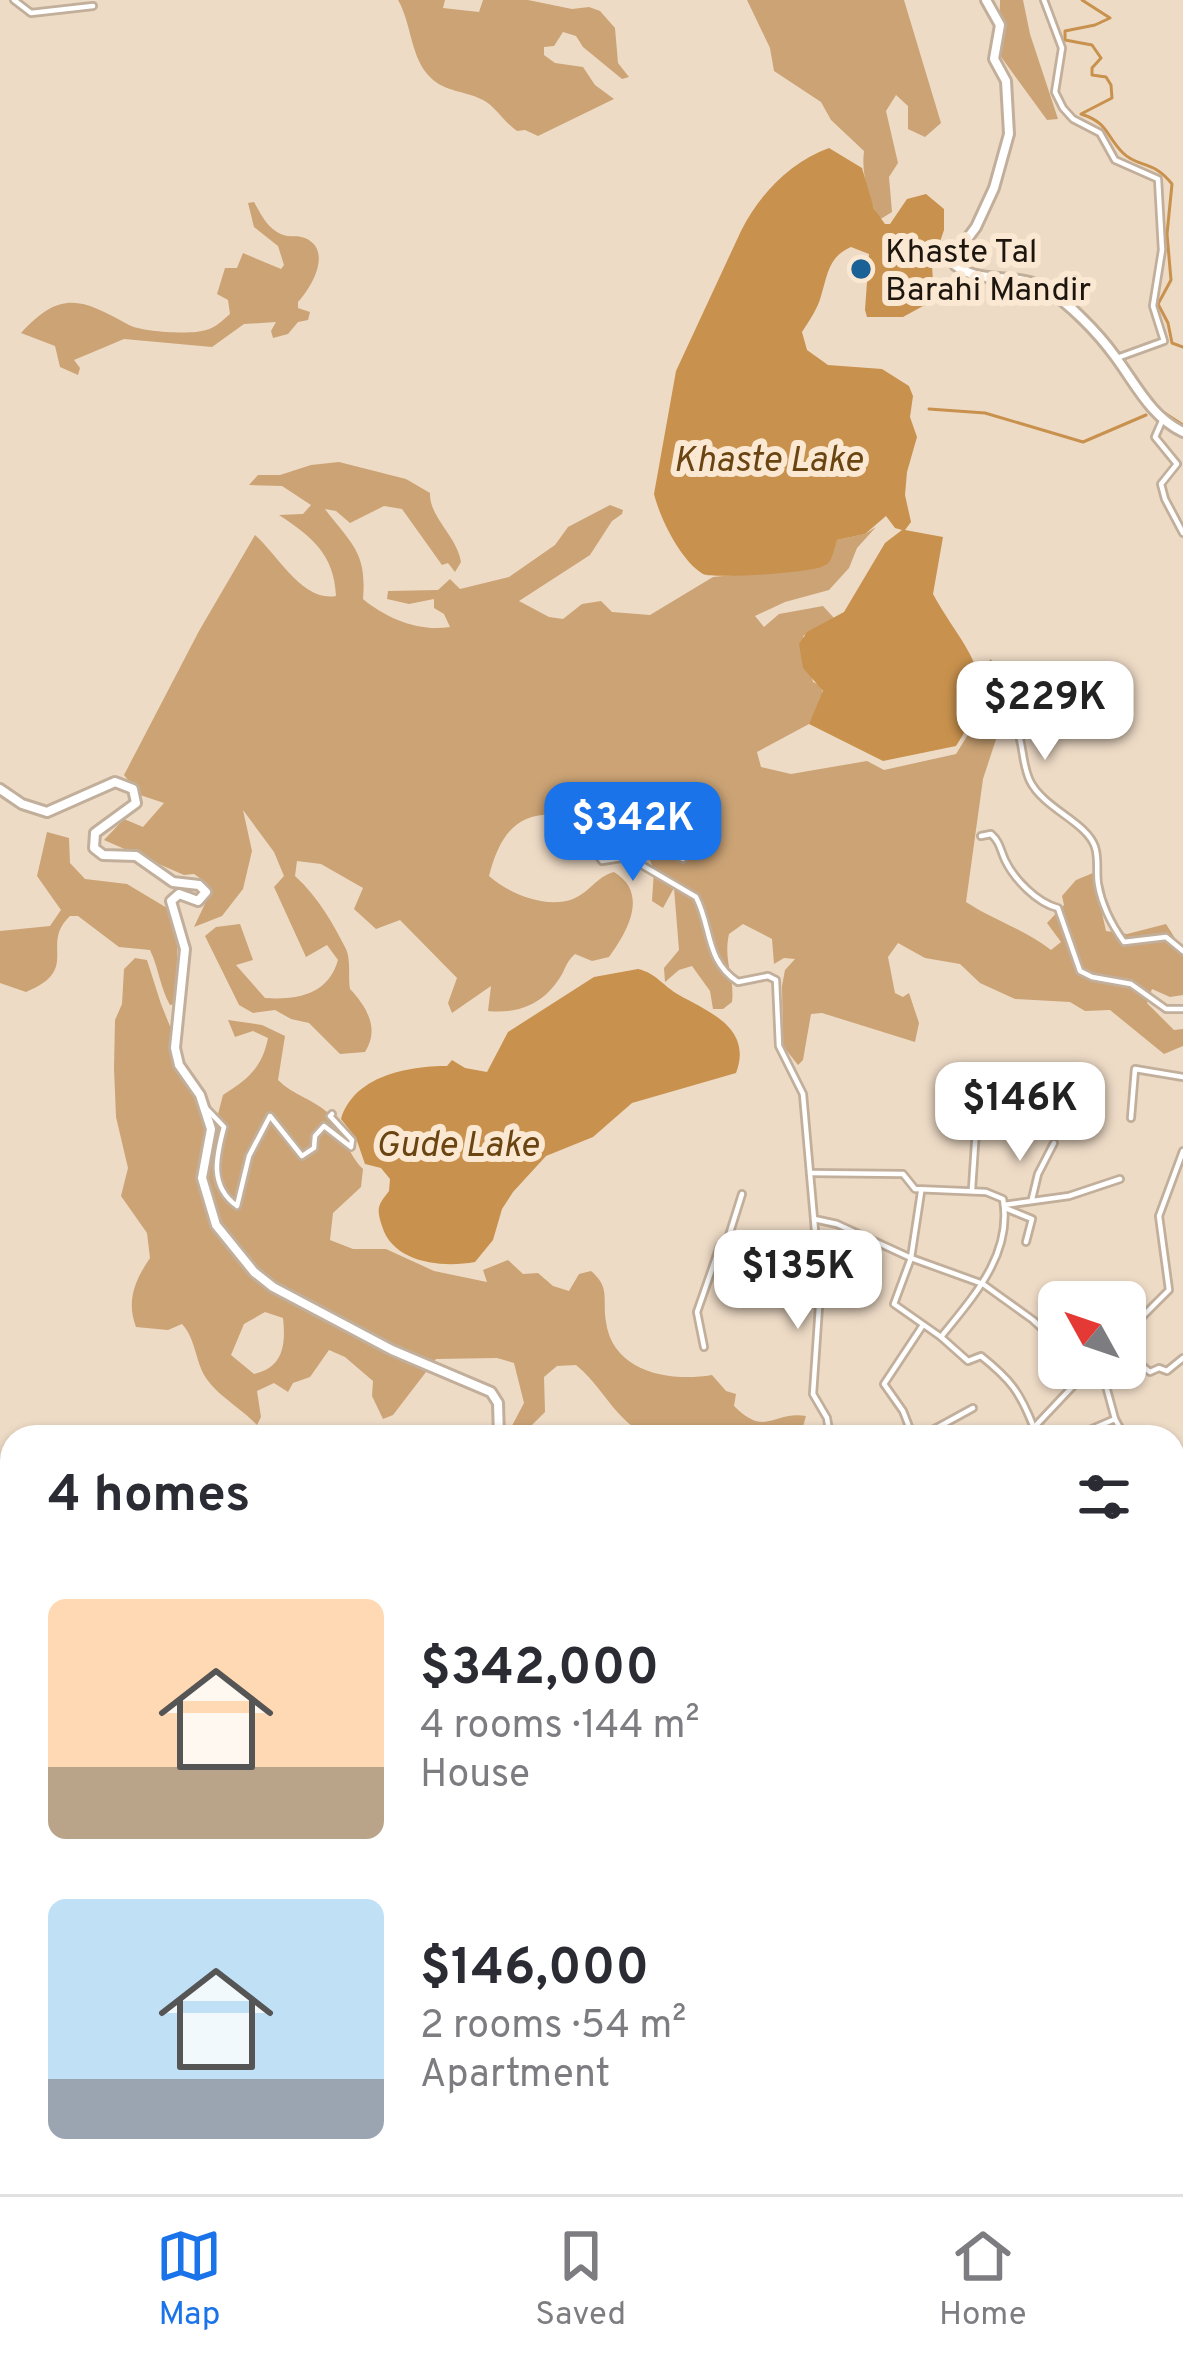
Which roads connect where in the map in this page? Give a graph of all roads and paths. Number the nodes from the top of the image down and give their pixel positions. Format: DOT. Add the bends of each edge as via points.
graph roads {
  1 [pos="14,0"];
  2 [pos="986,0"];
  3 [pos="1044,0"];
  4 [pos="93,6"];
  5 [pos="1117,358"];
  6 [pos="1162,421"];
  7 [pos="1183,432"];
  8 [pos="1183,532"];
  9 [pos="978,715"];
  10 [pos="0,789"];
  11 [pos="981,836"];
  12 [pos="689,852"];
  13 [pos="1183,950"];
  14 [pos="1183,1009"];
  15 [pos="980,1069"];
  16 [pos="1183,1077"];
  17 [pos="204,1106"];
  18 [pos="332,1114"];
  19 [pos="1131,1118"];
  20 [pos="1054,1143"];
  21 [pos="1183,1151"];
  22 [pos="810,1173"];
  23 [pos="1120,1178"];
  24 [pos="921,1190"];
  25 [pos="971,1191"];
  26 [pos="742,1194"];
  27 [pos="1032,1202"];
  28 [pos="1004,1207"];
  29 [pos="814,1219"];
  30 [pos="814,1238"];
  31 [pos="1026,1242"];
  32 [pos="726,1246"];
  33 [pos="911,1258"];
  34 [pos="983,1284"];
  35 [pos="1169,1290"];
  36 [pos="1183,1293"];
  37 [pos="1146,1313"];
  38 [pos="923,1324"];
  39 [pos="1038,1324"];
  40 [pos="941,1337"];
  41 [pos="704,1347"];
  42 [pos="1183,1358"];
  43 [pos="1146,1369"];
  44 [pos="1070,1389"];
  45 [pos="1107,1389"];
  46 [pos="974,1408"];
  47 [pos="1115,1419"];
  48 [pos="499,1425"];
  49 [pos="827,1425"];
  50 [pos="910,1425"];
  51 [pos="940,1425"];
  52 [pos="1033,1425"];
  53 [pos="1037,1425"];
  54 [pos="1102,1425"];
  55 [pos="1118,1425"];
  1 -- 4 [label="street" via="31,13"];
  2 -- 5 [label="main road" via="1000,25 994,59 1005,76 1010,134 994,188 955,265 978,277 1043,287"];
  3 -- 5 [label="street" via="1062,48 1055,92 1063,108 1100,133 1115,160 1158,178 1162,250 1153,306 1164,341"];
  5 -- 6 [label="main road"];
  6 -- 7 [label="main road"];
  6 -- 8 [label="street" via="1155,437 1177,464 1161,484"];
  9 -- 13 [label="street" via="995,710 1011,719 1031,783 1091,839 1102,903 1124,942 1166,937"];
  10 -- 17 [label="main road" via="47,812 106,784 129,784 136,803 95,833 94,848 136,856 173,882 206,890 202,899 179,894 171,901 185,950 175,1048"];
  11 -- 14 [label="street" via="998,839 1012,872 1038,900 1058,908 1080,970 1131,984 1166,1010"];
  12 -- 22 [label="street" via="683,860 646,842 606,842 596,852 602,861 628,857 696,897 708,946 729,977 776,980 779,1046 803,1094"];
  15 -- 25 [label="street"];
  16 -- 19 [label="street" via="1135,1069"];
  17 -- 18 [label="street" via="224,1127 217,1183 238,1206 249,1156 270,1116 302,1156 324,1126 351,1147"];
  17 -- 48 [label="main road" via="212,1137 202,1178 209,1211 254,1272 392,1350 491,1391"];
  20 -- 27 [label="street"];
  21 -- 35 [label="street" via="1159,1216"];
  22 -- 24 [label="street" via="902,1174"];
  22 -- 29 [label="street"];
  23 -- 27 [label="street"];
  24 -- 25 [label="street"];
  24 -- 33 [label="street"];
  25 -- 28 [label="street" via="1000,1196"];
  26 -- 32 [label="street"];
  27 -- 28 [label="street"];
  28 -- 31 [label="street" via="1032,1219"];
  28 -- 34 [label="street"];
  29 -- 30 [label="street"];
  29 -- 33 [label="street"];
  30 -- 32 [label="street" via="770,1282"];
  30 -- 49 [label="street" via="820,1292 813,1394"];
  32 -- 41 [label="street" via="697,1312"];
  33 -- 34 [label="street"];
  33 -- 38 [label="street" via="894,1304"];
  34 -- 39 [label="street"];
  34 -- 40 [label="street"];
  35 -- 36 [label="street"];
  35 -- 37 [label="street"];
  38 -- 40 [label="street"];
  38 -- 50 [label="street" via="884,1384"];
  40 -- 52 [label="street" via="968,1361 981,1356 1002,1373 1021,1393"];
  42 -- 43 [label="street" via="1167,1371"];
  44 -- 53 [label="street"];
  45 -- 47 [label="street"];
  46 -- 51 [label="street"];
  47 -- 54 [label="street"];
  47 -- 55 [label="street"];
}
